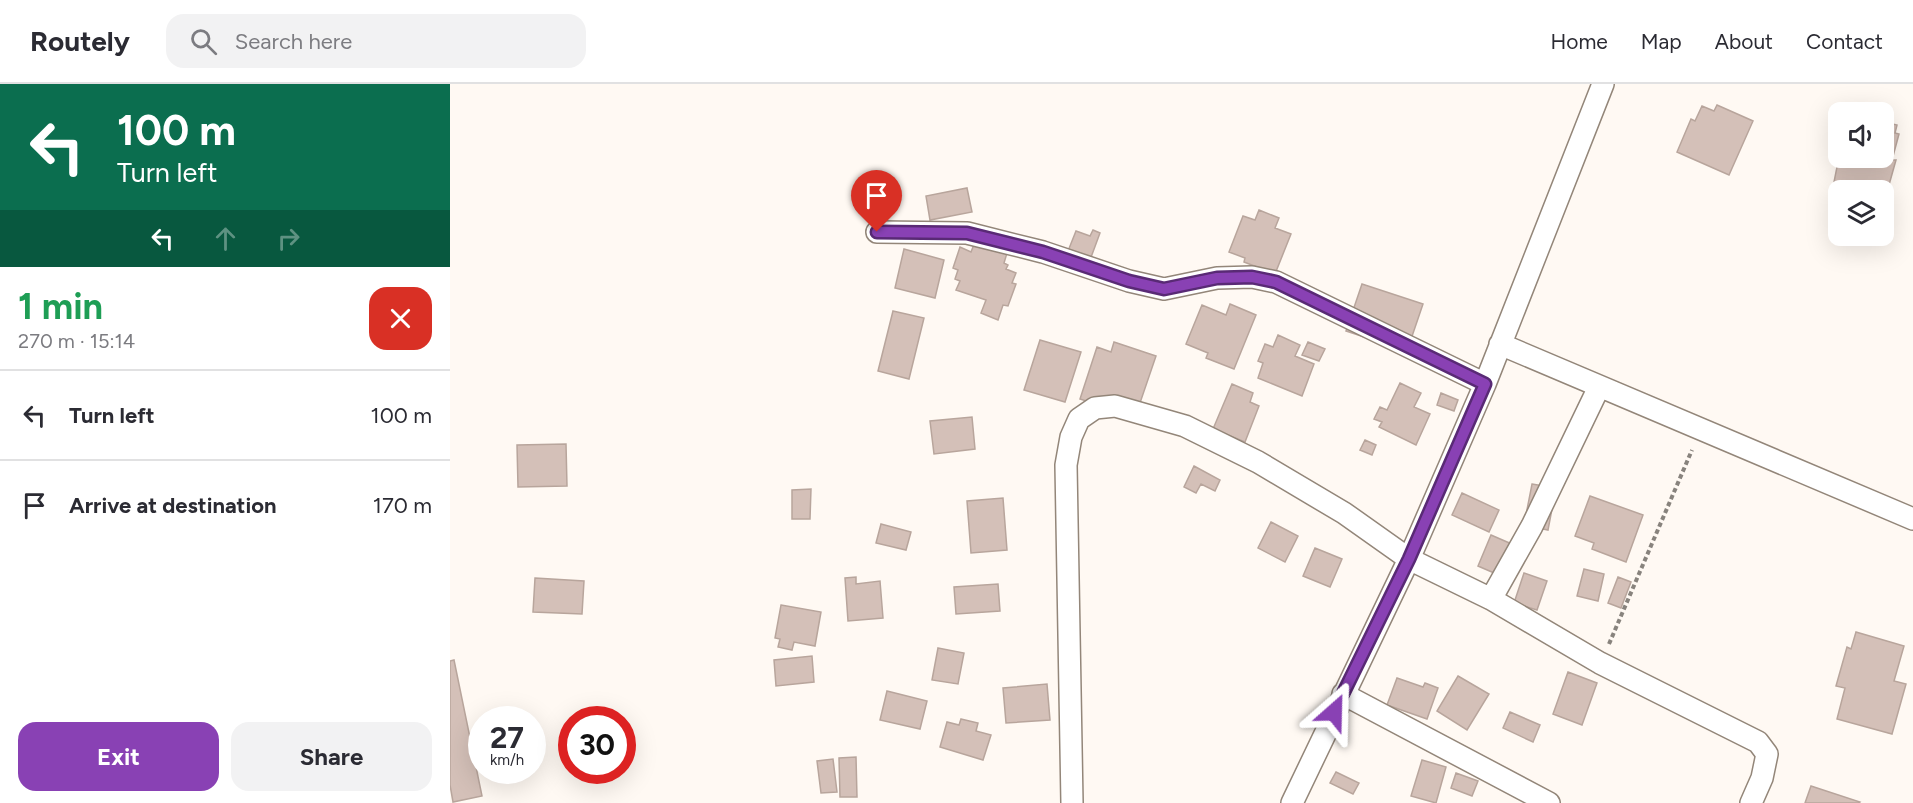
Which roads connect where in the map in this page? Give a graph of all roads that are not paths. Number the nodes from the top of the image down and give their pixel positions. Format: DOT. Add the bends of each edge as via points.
graph roads {
  1 [pos="1603,84"];
  2 [pos="877,232"];
  3 [pos="1500,344"];
  4 [pos="1485,384"];
  5 [pos="1599,387"];
  6 [pos="1913,519"];
  7 [pos="1409,559"];
  8 [pos="1491,599"];
  9 [pos="1343,694"];
  10 [pos="1071,803"];
  11 [pos="1292,803"];
  12 [pos="1549,803"];
  13 [pos="1751,803"];
  1 -- 3 [label="street"];
  2 -- 4 [label="street" via="967,233 1164,289 1217,278 1252,277 1276,282"];
  3 -- 4 [label="street"];
  3 -- 5 [label="street"];
  4 -- 7 [label="street"];
  5 -- 6 [label="street"];
  5 -- 8 [label="street" via="1532,526"];
  7 -- 8 [label="street"];
  7 -- 9 [label="street"];
  7 -- 10 [label="street" via="1344,513 1258,462 1185,426 1115,406 1095,408 1079,419 1066,465"];
  8 -- 13 [label="street" via="1600,663 1758,742 1767,754"];
  9 -- 11 [label="street"];
  9 -- 12 [label="street"];
}
